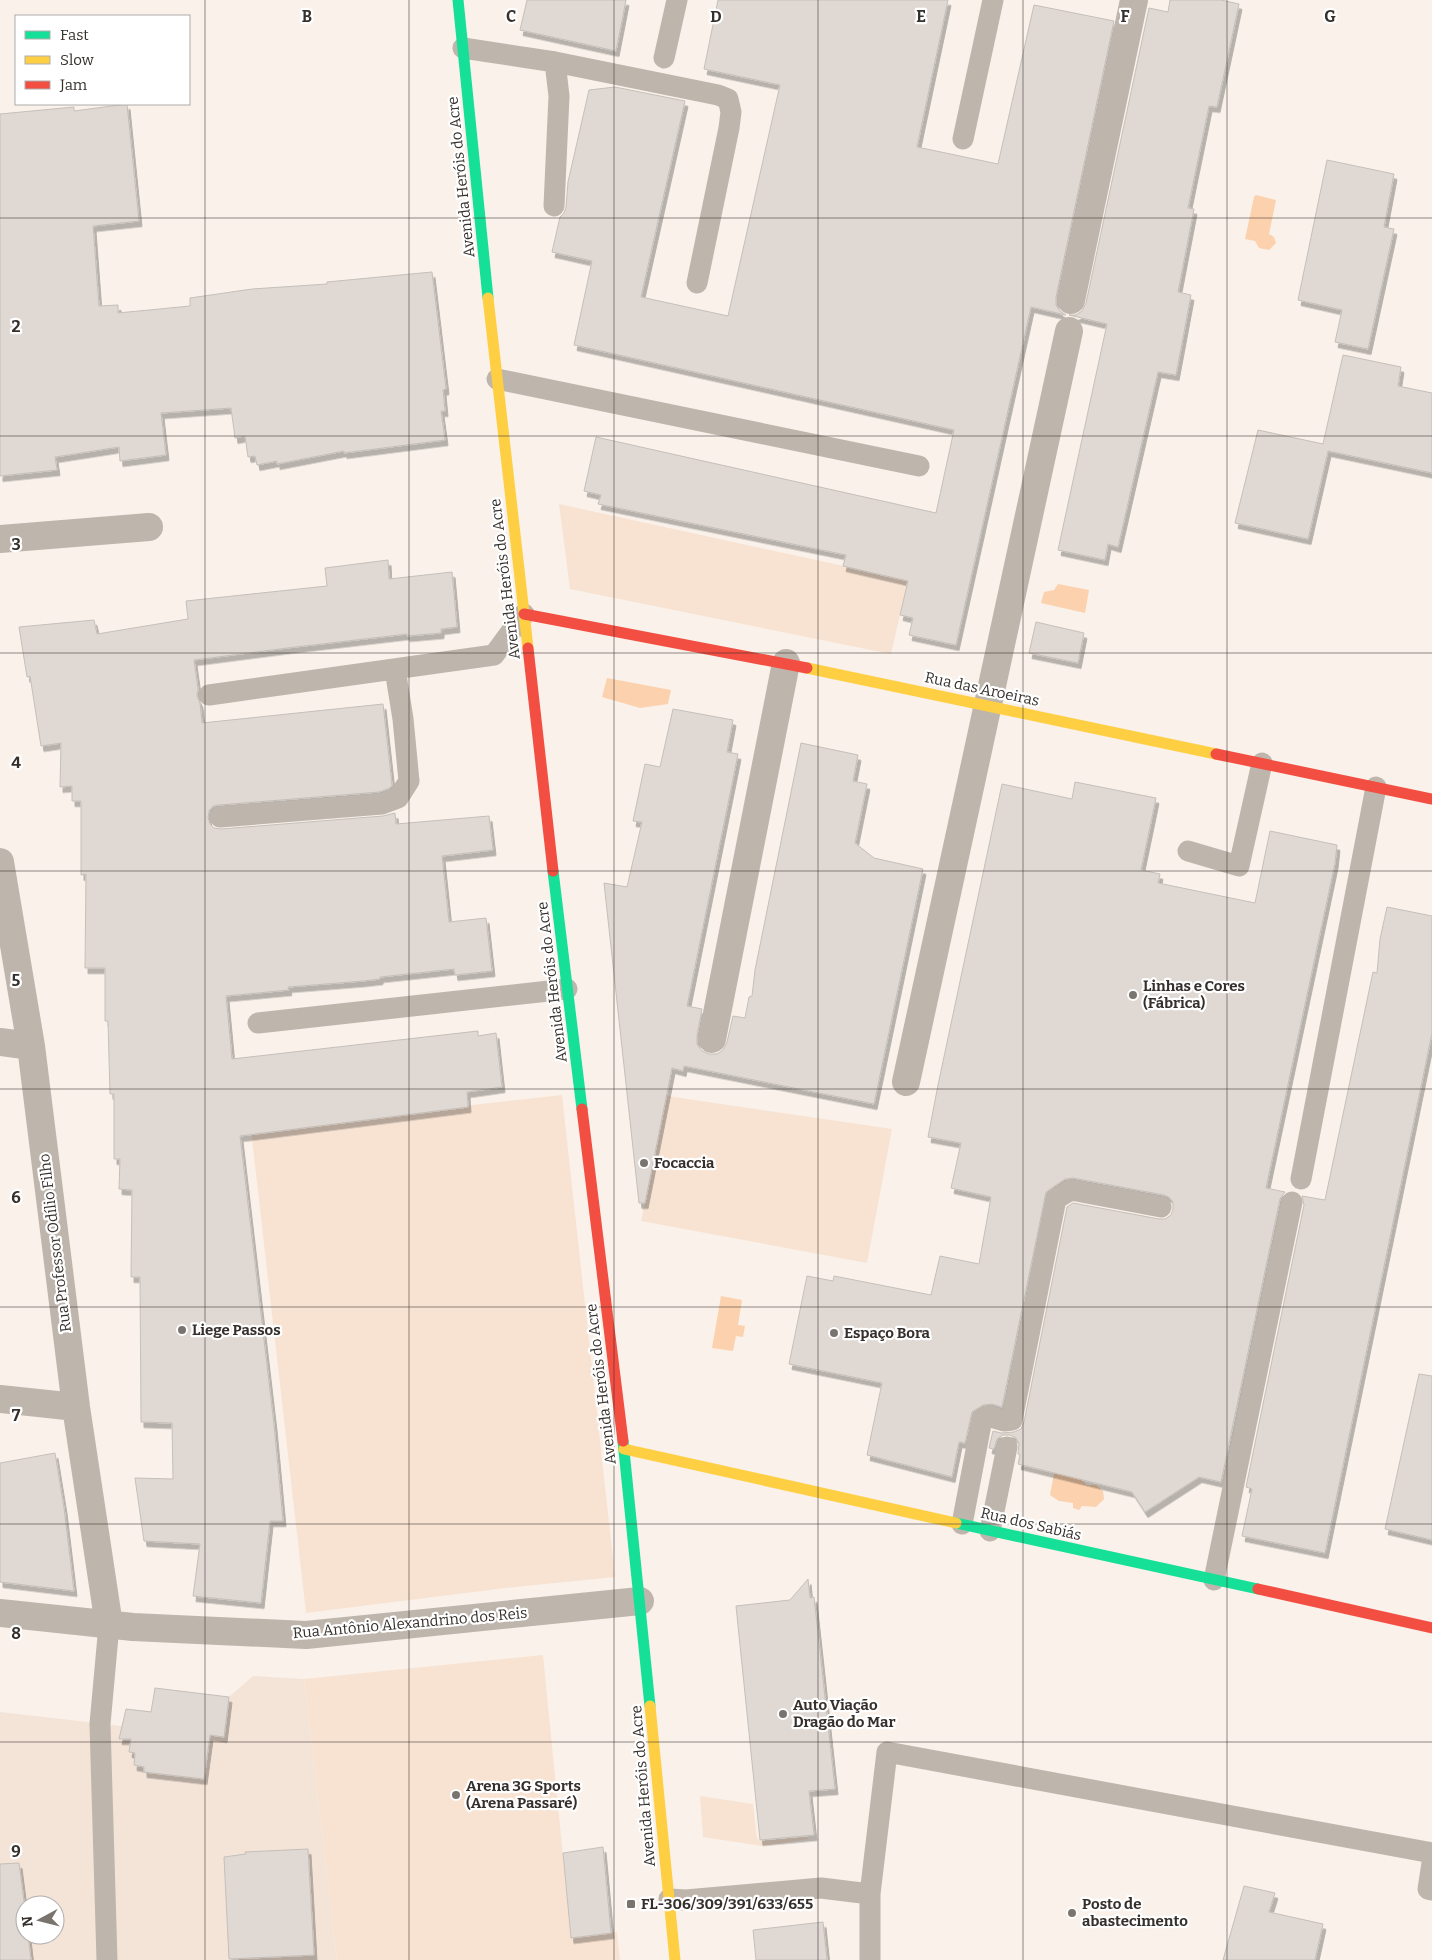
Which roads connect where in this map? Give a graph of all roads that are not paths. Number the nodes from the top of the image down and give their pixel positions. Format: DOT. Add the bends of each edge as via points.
graph roads {
  1 [pos="458,0"];
  2 [pos="677,0"];
  3 [pos="993,0"];
  4 [pos="1134,0"];
  5 [pos="463,48"];
  6 [pos="664,58"];
  7 [pos="555,62"];
  8 [pos="963,139"];
  9 [pos="554,206"];
  10 [pos="697,283"];
  11 [pos="1071,300"];
  12 [pos="1069,331"];
  13 [pos="497,379"];
  14 [pos="919,466"];
  15 [pos="150,527"];
  16 [pos="0,539"];
  17 [pos="524,614"];
  18 [pos="786,663"];
  19 [pos="395,669"];
  20 [pos="209,695"];
  21 [pos="987,706"];
  22 [pos="1262,763"];
  23 [pos="1376,787"];
  24 [pos="1432,799"];
  25 [pos="220,817"];
  26 [pos="1188,851"];
  27 [pos="0,862"];
  28 [pos="567,989"];
  29 [pos="258,1024"];
  30 [pos="712,1039"];
  31 [pos="0,1042"];
  32 [pos="31,1046"];
  33 [pos="906,1082"];
  34 [pos="1300,1179"];
  35 [pos="1292,1202"];
  36 [pos="1162,1207"];
  37 [pos="0,1399"];
  38 [pos="76,1407"];
  39 [pos="1007,1447"];
  40 [pos="624,1449"];
  41 [pos="970,1482"];
  42 [pos="998,1488"];
  43 [pos="962,1524"];
  44 [pos="990,1531"];
  45 [pos="1214,1580"];
  46 [pos="640,1601"];
  47 [pos="0,1613"];
  48 [pos="109,1625"];
  49 [pos="1432,1628"];
  50 [pos="1432,1853"];
  51 [pos="1432,1863"];
  52 [pos="1432,1890"];
  53 [pos="870,1894"];
  54 [pos="668,1899"];
  55 [pos="107,1960"];
  56 [pos="675,1960"];
  57 [pos="870,1960"];
  1 -- 5 [label="street, Avenida Heróis do Acre"];
  2 -- 6 [label="lane"];
  3 -- 8 [label="lane"];
  4 -- 11 [label="street"];
  5 -- 7 [label="lane"];
  5 -- 13 [label="street, Avenida Heróis do Acre"];
  7 -- 9 [label="lane" via="559,96"];
  7 -- 10 [label="lane" via="728,99 731,112 729,128"];
  12 -- 21 [label="street"];
  13 -- 14 [label="lane"];
  13 -- 17 [label="street, Avenida Heróis do Acre"];
  15 -- 16 [label="street"];
  17 -- 18 [label="street, Rua das Aroeiras"];
  17 -- 19 [label="lane" via="494,655"];
  17 -- 28 [label="street, Avenida Heróis do Acre"];
  18 -- 21 [label="street, Rua das Aroeiras"];
  18 -- 30 [label="street"];
  19 -- 20 [label="lane"];
  19 -- 25 [label="lane" via="409,781 398,798 382,804"];
  21 -- 22 [label="street, Rua das Aroeiras"];
  21 -- 33 [label="street"];
  22 -- 23 [label="street, Rua das Aroeiras"];
  22 -- 26 [label="lane" via="1239,866"];
  23 -- 24 [label="street, Rua das Aroeiras"];
  23 -- 34 [label="lane"];
  27 -- 32 [label="street, Rua Professor Odílio Filho"];
  28 -- 29 [label="lane"];
  28 -- 40 [label="street, Avenida Heróis do Acre"];
  31 -- 32 [label="street"];
  32 -- 38 [label="street, Rua Professor Odílio Filho"];
  35 -- 45 [label="lane"];
  36 -- 41 [label="lane" via="1071,1190 1056,1199 1012,1420 982,1418"];
  37 -- 38 [label="street"];
  38 -- 48 [label="street, Rua Professor Odílio Filho"];
  39 -- 42 [label="lane"];
  40 -- 43 [label="street, Rua dos Sabiás"];
  40 -- 46 [label="street, Avenida Heróis do Acre"];
  41 -- 42 [label="lane"];
  41 -- 43 [label="lane"];
  42 -- 44 [label="lane"];
  43 -- 44 [label="street, Rua dos Sabiás"];
  44 -- 45 [label="street, Rua dos Sabiás"];
  45 -- 49 [label="street, Rua dos Sabiás"];
  46 -- 48 [label="street, Rua Antônio Alexandrino dos Reis" via="306,1635"];
  46 -- 54 [label="street, Avenida Heróis do Acre"];
  47 -- 48 [label="street, Rua Antônio Alexandrino dos Reis"];
  48 -- 55 [label="lane" via="100,1724"];
  50 -- 53 [label="lane" via="887,1752"];
  51 -- 52 [label="lane" via="1428,1889"];
  53 -- 54 [label="lane" via="821,1888"];
  53 -- 57 [label="lane"];
  54 -- 56 [label="street, Avenida Heróis do Acre"];
}
